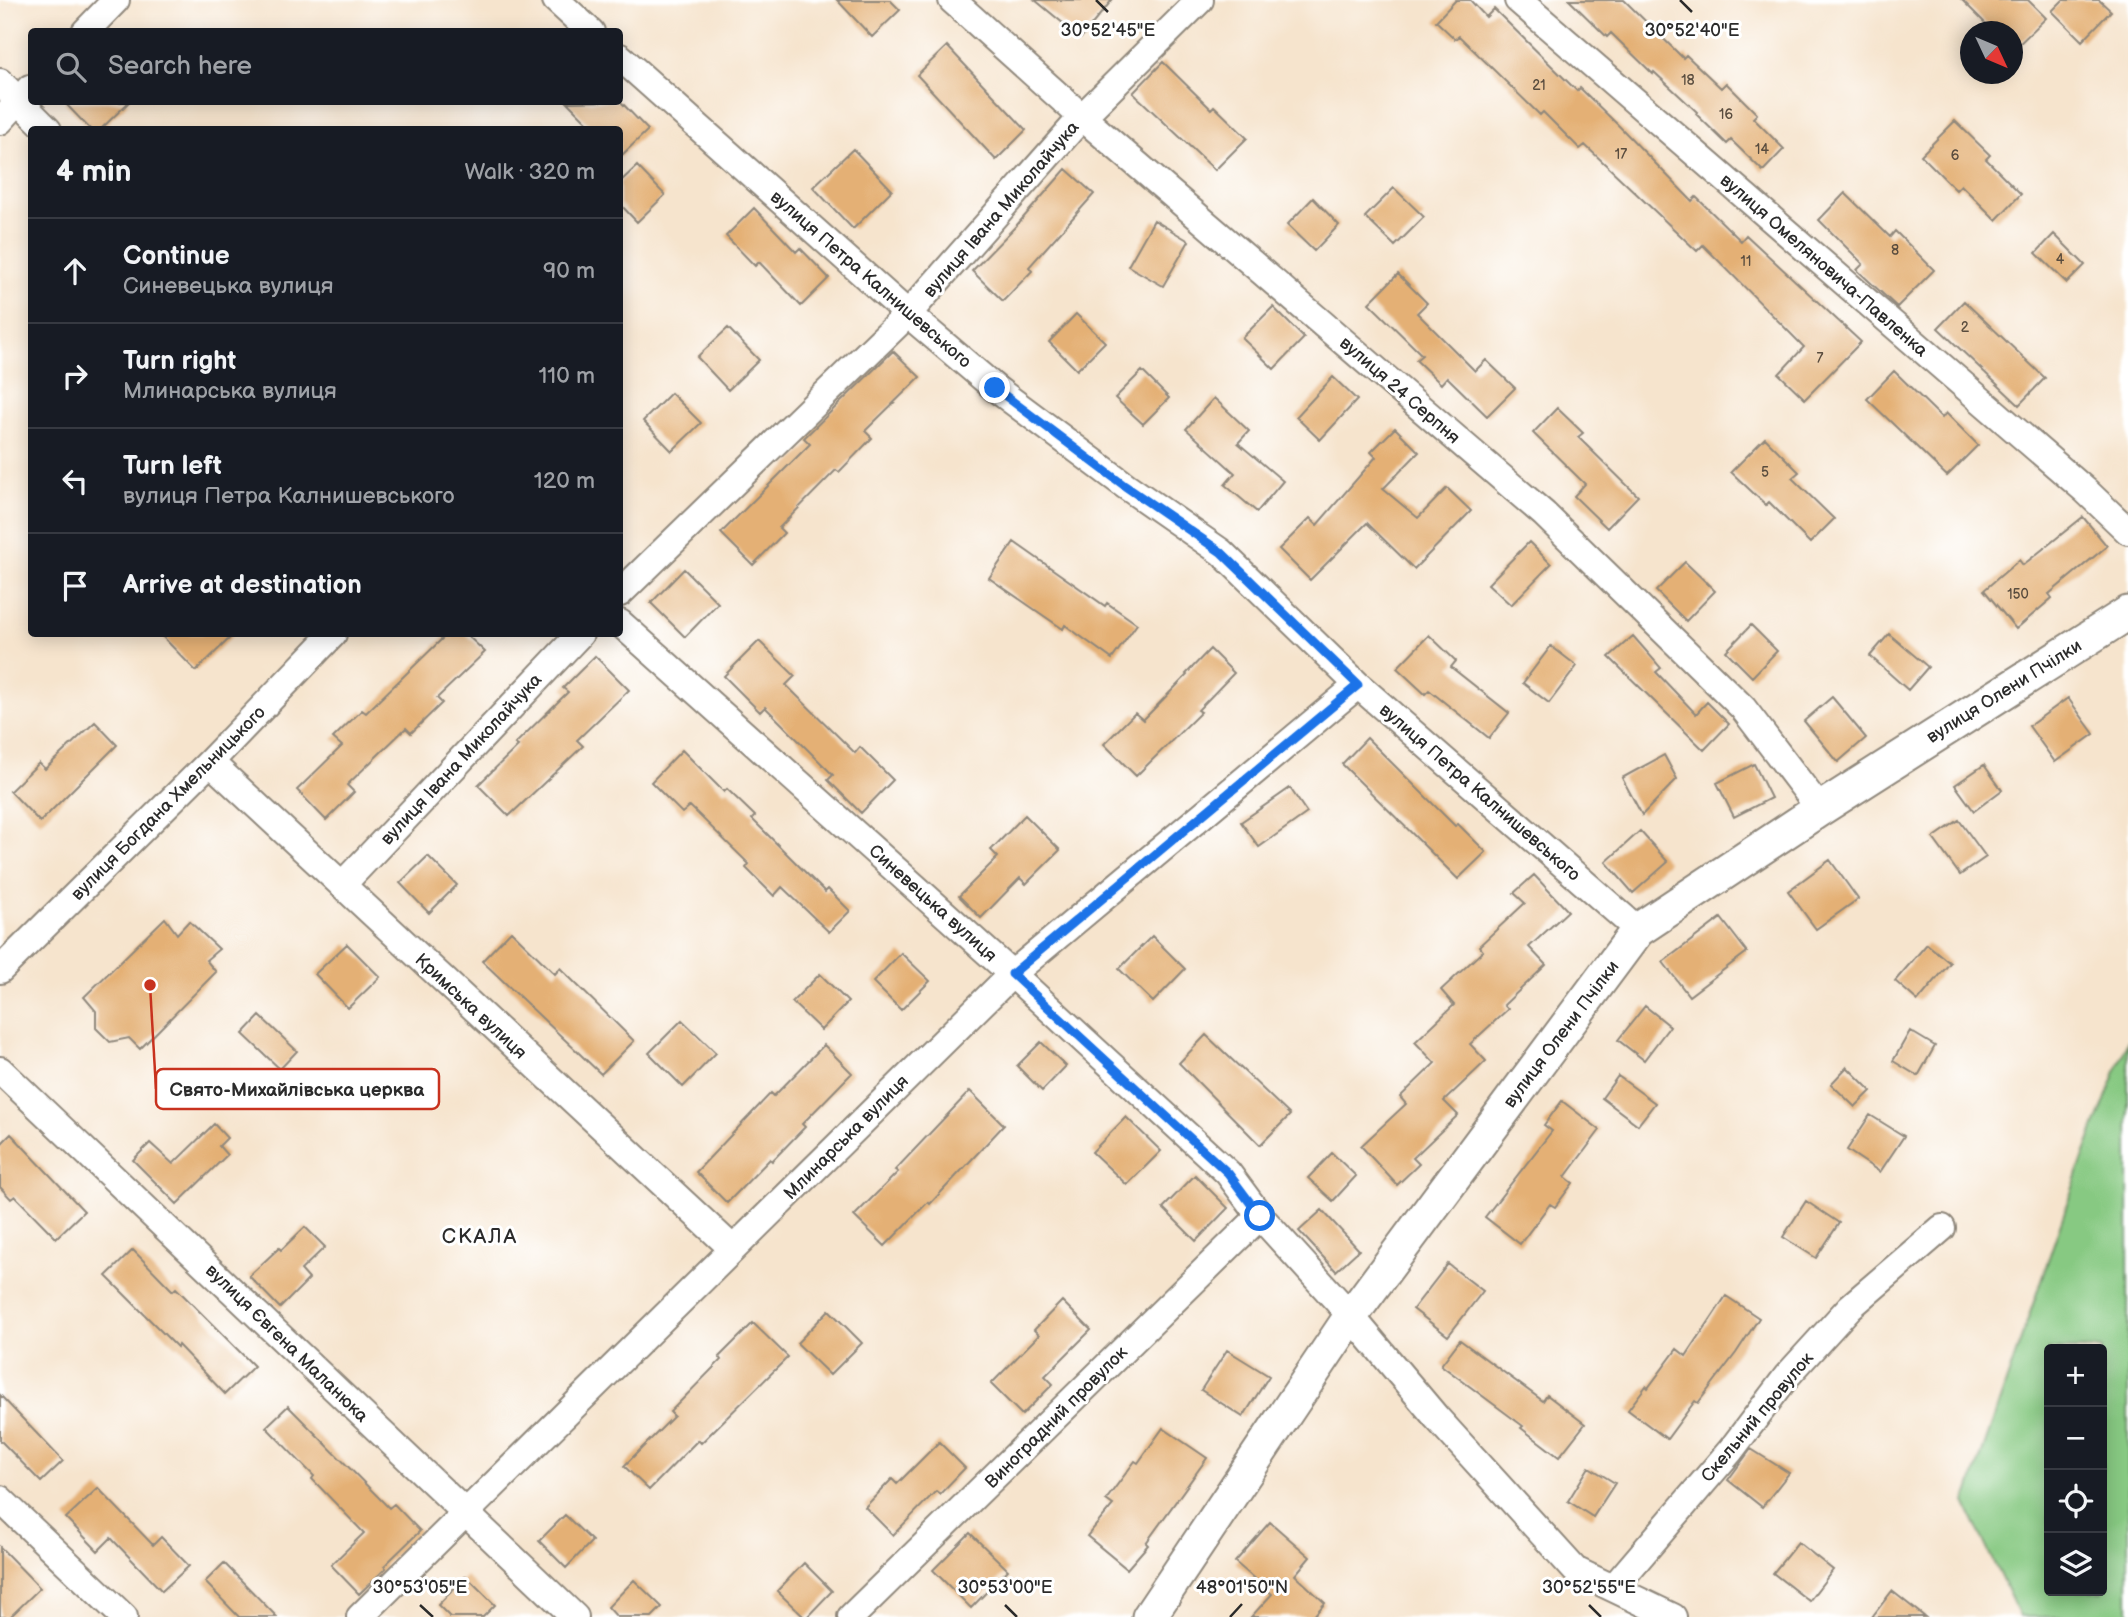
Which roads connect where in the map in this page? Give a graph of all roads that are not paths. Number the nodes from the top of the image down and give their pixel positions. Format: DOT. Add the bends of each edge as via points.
graph roads {
  1 [pos="116,0"];
  2 [pos="556,0"];
  3 [pos="952,0"];
  4 [pos="1200,0"];
  5 [pos="1518,0"];
  6 [pos="89,28"];
  7 [pos="587,28"];
  8 [pos="623,60"];
  9 [pos="17,90"];
  10 [pos="28,104"];
  11 [pos="29,105"];
  12 [pos="1082,117"];
  13 [pos="0,121"];
  14 [pos="45,126"];
  15 [pos="908,314"];
  16 [pos="2128,531"];
  17 [pos="623,590"];
  18 [pos="2128,613"];
  19 [pos="623,627"];
  20 [pos="330,637"];
  21 [pos="577,637"];
  22 [pos="1358,685"];
  23 [pos="210,762"];
  24 [pos="1820,809"];
  25 [pos="342,885"];
  26 [pos="1638,930"];
  27 [pos="0,970"];
  28 [pos="1012,974"];
  29 [pos="0,1070"];
  30 [pos="1260,1216"];
  31 [pos="1942,1228"];
  32 [pos="733,1250"];
  33 [pos="1351,1316"];
  34 [pos="0,1499"];
  35 [pos="466,1513"];
  36 [pos="1613,1588"];
  37 [pos="124,1617"];
  38 [pos="360,1617"];
  39 [pos="575,1617"];
  40 [pos="851,1617"];
  41 [pos="1149,1617"];
  42 [pos="1673,1617"];
  1 -- 6 [label="street"];
  2 -- 7 [label="street"];
  3 -- 12 [label="street, вулиця 24 Серпня"];
  4 -- 12 [label="street, вулиця Івана Миколайчука"];
  5 -- 16 [label="street, вулиця Омеляновича-Павленка"];
  8 -- 15 [label="street, вулиця Петра Калнишевського"];
  9 -- 10 [label="street"];
  9 -- 13 [label="street"];
  11 -- 14 [label="street"];
  12 -- 15 [label="street, вулиця Івана Миколайчука"];
  12 -- 24 [label="street, вулиця 24 Серпня" via="1544,514 1743,708"];
  15 -- 17 [label="street, вулиця Івана Миколайчука"];
  15 -- 22 [label="street, вулиця Петра Калнишевського" via="995,388 1221,552"];
  18 -- 24 [label="street, вулиця Олени Пчілки"];
  19 -- 28 [label="street, Синевецька вулиця"];
  20 -- 23 [label="street, вулиця Богдана Хмельницького"];
  21 -- 25 [label="street, вулиця Івана Миколайчука"];
  22 -- 26 [label="street, вулиця Петра Калнишевського"];
  22 -- 28 [label="street, Млинарська вулиця"];
  23 -- 25 [label="street, Кримська вулиця"];
  23 -- 27 [label="street, вулиця Богдана Хмельницького"];
  24 -- 26 [label="street, вулиця Олени Пчілки"];
  25 -- 32 [label="street, Кримська вулиця"];
  26 -- 33 [label="street, вулиця Олени Пчілки"];
  28 -- 30 [label="street, Синевецька вулиця" via="1228,1173"];
  28 -- 32 [label="street, Млинарська вулиця"];
  29 -- 35 [label="street, вулиця Євгена Маланюка"];
  30 -- 33 [label="street, Синевецька вулиця"];
  30 -- 40 [label="street, Виноградний провулок"];
  31 -- 36 [label="street, Скельний провулок" via="1850,1307 1787,1376 1731,1450"];
  32 -- 35 [label="street, Млинарська вулиця"];
  33 -- 36 [label="street" via="1436,1418 1575,1570"];
  33 -- 41 [label="street, вулиця Олени Пчілки"];
  34 -- 37 [label="street"];
  35 -- 38 [label="street, Млинарська вулиця"];
  35 -- 39 [label="street, вулиця Євгена Маланюка"];
  36 -- 42 [label="street"];
}
